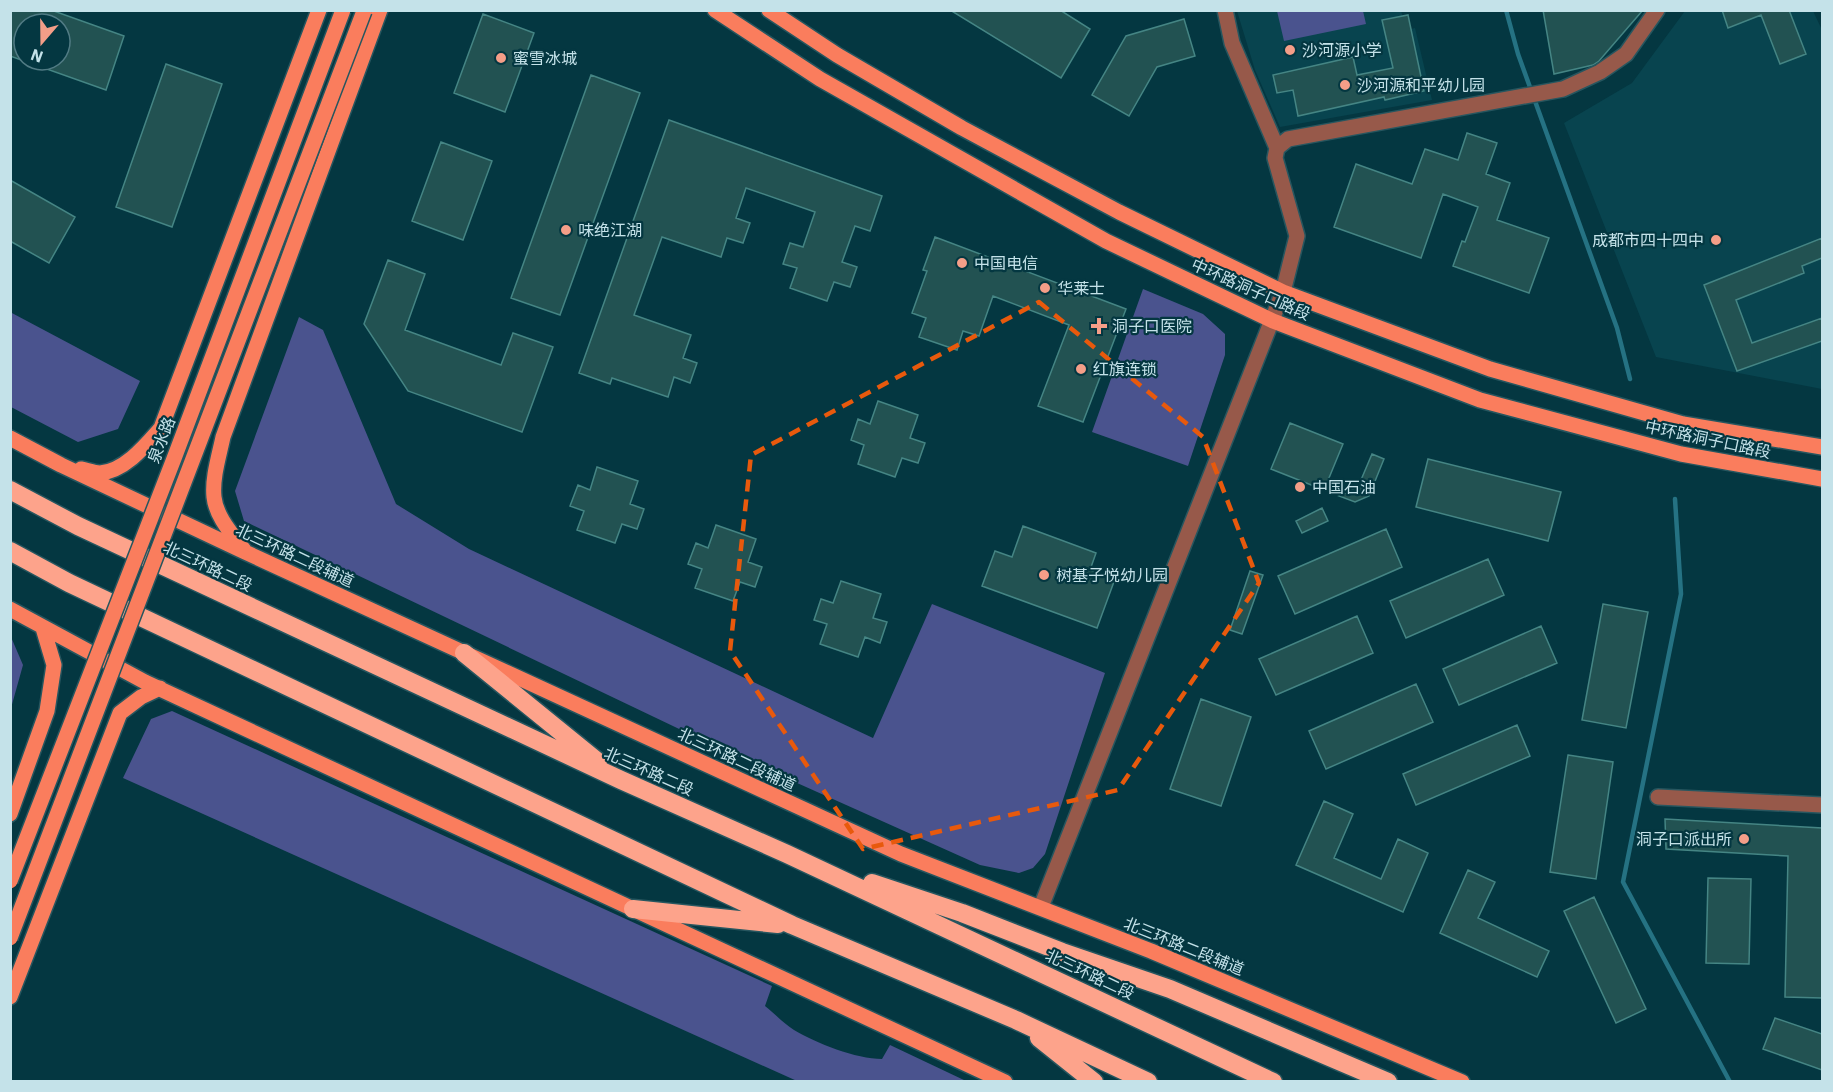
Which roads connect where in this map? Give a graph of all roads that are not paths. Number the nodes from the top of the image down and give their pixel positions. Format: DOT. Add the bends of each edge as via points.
graph roads {
  1 [pos="319,10"];
  2 [pos="342,10"];
  3 [pos="380,10"];
  4 [pos="715,10"];
  5 [pos="769,10"];
  6 [pos="1225,10"];
  7 [pos="1657,10"];
  8 [pos="364,11"];
  9 [pos="1277,148"];
  10 [pos="1282,292"];
  11 [pos="1273,321"];
  12 [pos="10,438"];
  13 [pos="1822,447"];
  14 [pos="61,465"];
  15 [pos="1822,479"];
  16 [pos="10,490"];
  17 [pos="10,551"];
  18 [pos="245,552"];
  19 [pos="10,609"];
  20 [pos="44,628"];
  21 [pos="464,653"];
  22 [pos="160,688"];
  23 [pos="621,780"];
  24 [pos="1658,797"];
  25 [pos="1822,805"];
  26 [pos="10,814"];
  27 [pos="787,854"];
  28 [pos="10,881"];
  29 [pos="1041,907"];
  30 [pos="633,909"];
  31 [pos="792,925"];
  32 [pos="10,938"];
  33 [pos="10,997"];
  34 [pos="1016,1020"];
  35 [pos="1005,1082"];
  36 [pos="1094,1082"];
  37 [pos="1148,1082"];
  38 [pos="1274,1082"];
  39 [pos="1388,1082"];
  40 [pos="1462,1082"];
  1 -- 14 [label="main road" via="161,428 122,466 100,473"];
  2 -- 28 [label="main road, 泉水路, bridge"];
  3 -- 18 [label="main road" via="223,437 214,499 225,525"];
  4 -- 11 [label="main road, 中环路洞子口路段" via="820,79 1106,241"];
  5 -- 10 [label="main road, 中环路洞子口路段" via="962,128 1119,212"];
  6 -- 9 [label="street" via="1232,43"];
  7 -- 9 [label="street" via="1626,54 1600,72 1563,89 1288,139"];
  8 -- 32 [label="main road, bridge"];
  9 -- 10 [label="street" via="1275,158 1297,236"];
  10 -- 11 [label="street"];
  10 -- 13 [label="main road, 中环路洞子口路段" via="1490,369 1683,424"];
  11 -- 15 [label="main road, 中环路洞子口路段" via="1480,400 1681,454"];
  11 -- 29 [label="street"];
  12 -- 14 [label="main road, 北三环路二段辅道"];
  14 -- 18 [label="main road, 北三环路二段辅道"];
  16 -- 23 [label="highway, 北三环路二段" via="78,526"];
  17 -- 31 [label="highway" via="69,583"];
  18 -- 21 [label="main road, 北三环路二段辅道"];
  19 -- 20 [label="main road"];
  20 -- 22 [label="main road"];
  20 -- 26 [label="main road" via="54,665 47,711"];
  21 -- 23 [label="highway"];
  21 -- 29 [label="main road, 北三环路二段辅道" via="901,854"];
  22 -- 30 [label="main road"];
  22 -- 33 [label="main road" via="120,713"];
  23 -- 27 [label="highway, 北三环路二段"];
  24 -- 25 [label="street"];
  27 -- 38 [label="highway, 北三环路二段"];
  27 -- 39 [label="highway" via="1170,988"];
  29 -- 40 [label="main road, 北三环路二段辅道"];
  30 -- 31 [label="highway"];
  30 -- 35 [label="main road"];
  31 -- 34 [label="highway"];
  34 -- 36 [label="highway"];
  34 -- 37 [label="highway"];
}
